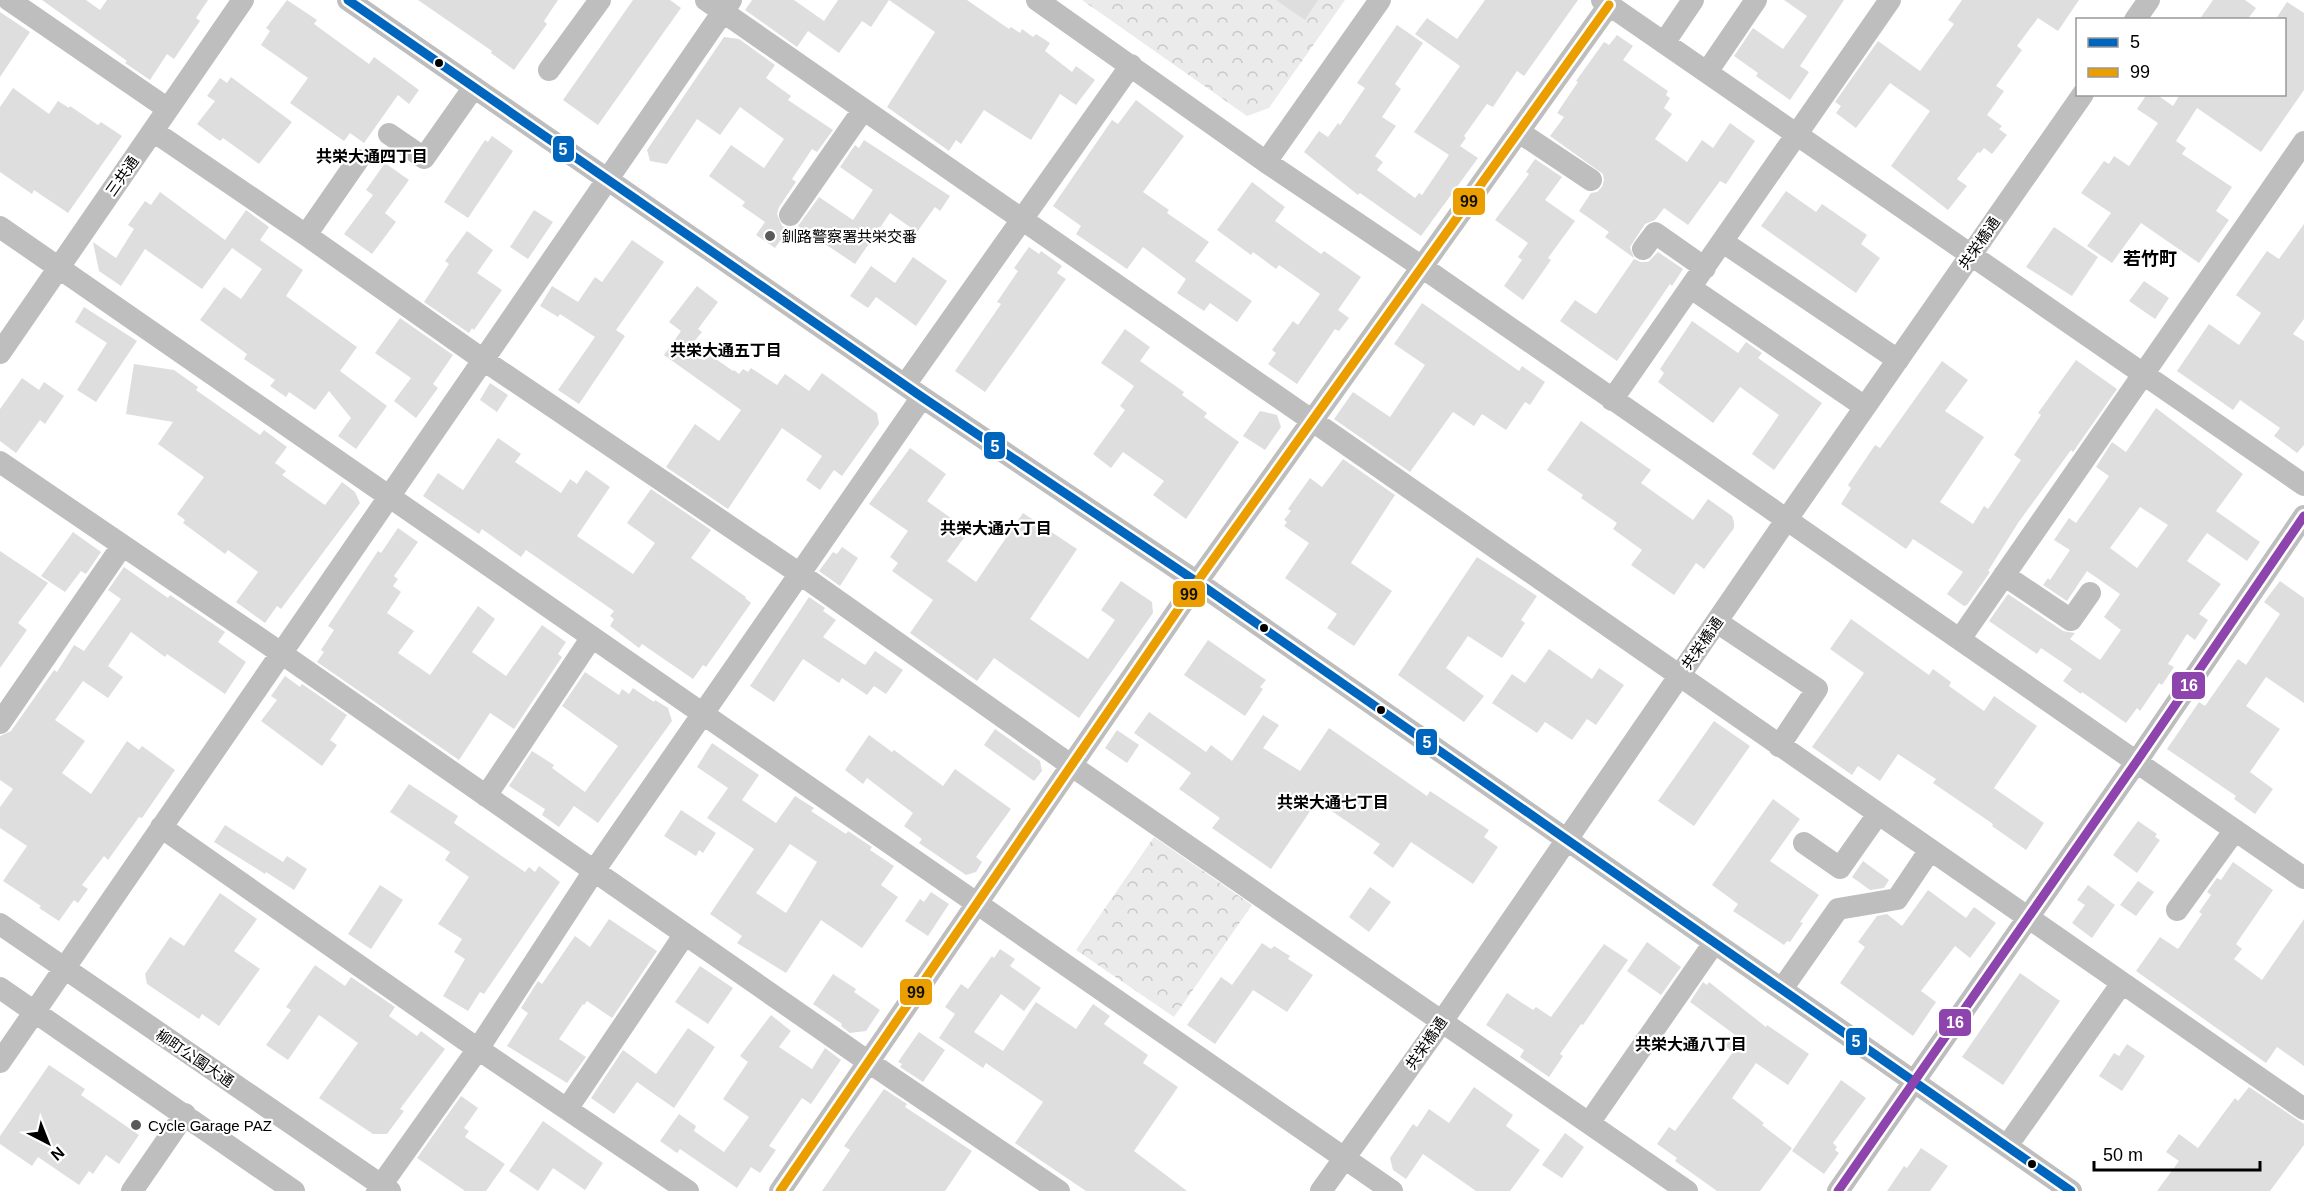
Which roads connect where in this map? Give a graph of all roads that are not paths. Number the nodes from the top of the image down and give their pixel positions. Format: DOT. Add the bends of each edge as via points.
graph roads {
  1 [pos="9,0"];
  2 [pos="243,0"];
  3 [pos="348,0"];
  4 [pos="600,0"];
  5 [pos="1036,0"];
  6 [pos="1380,0"];
  7 [pos="1693,0"];
  8 [pos="1756,0"];
  9 [pos="1890,0"];
  10 [pos="2148,0"];
  11 [pos="1606,2"];
  12 [pos="720,4"];
  13 [pos="2136,18"];
  14 [pos="1664,42"];
  15 [pos="1131,65"];
  16 [pos="549,70"];
  17 [pos="1707,72"];
  18 [pos="474,87"];
  19 [pos="2082,96"];
  20 [pos="168,109"];
  21 [pos="863,110"];
  22 [pos="153,131"];
  23 [pos="1519,132"];
  24 [pos="389,134"];
  25 [pos="1797,135"];
  26 [pos="2304,142"];
  27 [pos="358,160"];
  28 [pos="1266,162"];
  29 [pos="608,178"];
  30 [pos="1591,180"];
  31 [pos="790,215"];
  32 [pos="1021,220"];
  33 [pos="0,227"];
  34 [pos="306,235"];
  35 [pos="1723,242"];
  36 [pos="1643,249"];
  37 [pos="1971,255"];
  38 [pos="59,267"];
  39 [pos="1422,267"];
  40 [pos="1705,268"];
  41 [pos="1691,288"];
  42 [pos="0,353"];
  43 [pos="482,359"];
  44 [pos="1898,360"];
  45 [pos="2144,374"];
  46 [pos="913,391"];
  47 [pos="1612,400"];
  48 [pos="1865,407"];
  49 [pos="1312,420"];
  50 [pos="0,462"];
  51 [pos="2304,484"];
  52 [pos="388,497"];
  53 [pos="2304,516"];
  54 [pos="1787,519"];
  55 [pos="122,546"];
  56 [pos="800,574"];
  57 [pos="2004,575"];
  58 [pos="1197,582"];
  59 [pos="2090,592"];
  60 [pos="1716,622"];
  61 [pos="592,637"];
  62 [pos="1960,639"];
  63 [pos="281,653"];
  64 [pos="1679,677"];
  65 [pos="703,713"];
  66 [pos="0,723"];
  67 [pos="1779,746"];
  68 [pos="2137,761"];
  69 [pos="1072,766"];
  70 [pos="486,796"];
  71 [pos="1878,814"];
  72 [pos="161,827"];
  73 [pos="2235,830"];
  74 [pos="1566,840"];
  75 [pos="1804,843"];
  76 [pos="1930,850"];
  77 [pos="594,871"];
  78 [pos="2304,878"];
  79 [pos="977,904"];
  80 [pos="2177,910"];
  81 [pos="2028,917"];
  82 [pos="0,924"];
  83 [pos="685,934"];
  84 [pos="1714,944"];
  85 [pos="63,968"];
  86 [pos="2122,983"];
  87 [pos="0,988"];
  88 [pos="1782,989"];
  89 [pos="34,1012"];
  90 [pos="1443,1020"];
  91 [pos="478,1048"];
  92 [pos="0,1062"];
  93 [pos="870,1063"];
  94 [pos="1914,1081"];
  95 [pos="567,1109"];
  96 [pos="2304,1109"];
  97 [pos="185,1114"];
  98 [pos="1589,1123"];
  99 [pos="2007,1146"];
  100 [pos="1344,1158"];
  101 [pos="383,1189"];
  102 [pos="132,1191"];
  103 [pos="294,1191"];
  104 [pos="688,1191"];
  105 [pos="780,1191"];
  106 [pos="1059,1191"];
  107 [pos="1321,1191"];
  108 [pos="1392,1191"];
  109 [pos="1687,1191"];
  110 [pos="1838,1191"];
  111 [pos="2071,1191"];
  1 -- 20 [label="street"];
  2 -- 20 [label="street, 三共通"];
  3 -- 18 [label="street"];
  4 -- 16 [label="street"];
  5 -- 15 [label="street"];
  6 -- 28 [label="street"];
  7 -- 14 [label="street"];
  8 -- 17 [label="street"];
  9 -- 25 [label="street"];
  10 -- 13 [label="street"];
  11 -- 14 [label="street"];
  11 -- 23 [label="street"];
  12 -- 21 [label="street"];
  12 -- 29 [label="street"];
  14 -- 17 [label="street"];
  15 -- 28 [label="street"];
  15 -- 32 [label="street"];
  17 -- 25 [label="street"];
  18 -- 24 [label="street" via="424,158"];
  18 -- 29 [label="street"];
  19 -- 37 [label="street, 共栄橋通"];
  20 -- 22 [label="street, 三共通"];
  21 -- 31 [label="street"];
  21 -- 32 [label="street"];
  22 -- 34 [label="street"];
  22 -- 38 [label="street, 三共通"];
  23 -- 30 [label="street"];
  23 -- 39 [label="street"];
  25 -- 35 [label="street"];
  25 -- 37 [label="street"];
  26 -- 45 [label="street"];
  27 -- 34 [label="street"];
  28 -- 39 [label="street"];
  29 -- 43 [label="street"];
  29 -- 46 [label="street"];
  32 -- 46 [label="street"];
  32 -- 49 [label="street"];
  33 -- 38 [label="street"];
  34 -- 43 [label="street"];
  35 -- 40 [label="street"];
  35 -- 44 [label="street"];
  36 -- 40 [label="street" via="1655,233"];
  37 -- 44 [label="street, 共栄橋通"];
  37 -- 45 [label="street"];
  38 -- 42 [label="street, 三共通"];
  38 -- 52 [label="street"];
  39 -- 47 [label="street"];
  39 -- 49 [label="street"];
  40 -- 41 [label="street"];
  41 -- 47 [label="street"];
  41 -- 48 [label="street"];
  43 -- 52 [label="street"];
  43 -- 56 [label="street"];
  44 -- 48 [label="street, 共栄橋通"];
  45 -- 51 [label="street"];
  45 -- 57 [label="street"];
  46 -- 56 [label="street"];
  46 -- 58 [label="street"];
  47 -- 54 [label="street"];
  48 -- 54 [label="street, 共栄橋通"];
  49 -- 58 [label="street"];
  49 -- 64 [label="street"];
  50 -- 55 [label="street"];
  52 -- 61 [label="street"];
  52 -- 63 [label="street"];
  53 -- 68 [label="street"];
  54 -- 60 [label="street, 共栄橋通"];
  54 -- 62 [label="street"];
  55 -- 63 [label="street"];
  55 -- 66 [label="street"];
  56 -- 65 [label="street"];
  56 -- 69 [label="street"];
  57 -- 59 [label="street" via="2071,620"];
  57 -- 62 [label="street"];
  58 -- 69 [label="street"];
  58 -- 74 [label="street"];
  60 -- 64 [label="street, 共栄橋通"];
  60 -- 67 [label="street" via="1817,689"];
  61 -- 65 [label="street"];
  61 -- 70 [label="street"];
  62 -- 68 [label="street"];
  63 -- 70 [label="street"];
  63 -- 72 [label="street"];
  64 -- 67 [label="street"];
  64 -- 74 [label="street, 共栄橋通"];
  65 -- 77 [label="street"];
  65 -- 79 [label="street"];
  67 -- 71 [label="street"];
  68 -- 73 [label="street"];
  68 -- 81 [label="street"];
  69 -- 79 [label="street"];
  69 -- 90 [label="street"];
  70 -- 77 [label="street"];
  71 -- 75 [label="street" via="1840,868"];
  71 -- 76 [label="street"];
  72 -- 85 [label="street"];
  72 -- 91 [label="street"];
  73 -- 78 [label="street"];
  73 -- 80 [label="street"];
  74 -- 84 [label="street"];
  74 -- 90 [label="street, 共栄橋通"];
  76 -- 81 [label="street"];
  76 -- 88 [label="street" via="1897,899 1838,909"];
  77 -- 83 [label="street"];
  77 -- 91 [label="street"];
  79 -- 93 [label="street"];
  79 -- 100 [label="street"];
  81 -- 86 [label="street"];
  81 -- 94 [label="street"];
  82 -- 85 [label="street, 柳町公園大通"];
  83 -- 93 [label="street"];
  83 -- 95 [label="street"];
  84 -- 88 [label="street"];
  84 -- 98 [label="street"];
  85 -- 89 [label="street"];
  85 -- 101 [label="street, 柳町公園大通"];
  86 -- 96 [label="street"];
  86 -- 99 [label="street"];
  87 -- 89 [label="street"];
  88 -- 94 [label="street"];
  89 -- 92 [label="street"];
  89 -- 97 [label="street"];
  90 -- 98 [label="street"];
  90 -- 100 [label="street, 共栄橋通"];
  91 -- 95 [label="street"];
  91 -- 101 [label="street"];
  93 -- 105 [label="street"];
  93 -- 106 [label="street"];
  94 -- 99 [label="street"];
  94 -- 110 [label="street"];
  95 -- 104 [label="street"];
  97 -- 102 [label="street"];
  97 -- 103 [label="street"];
  98 -- 109 [label="street"];
  99 -- 111 [label="street"];
  100 -- 107 [label="street, 共栄橋通"];
  100 -- 108 [label="street"];
}
